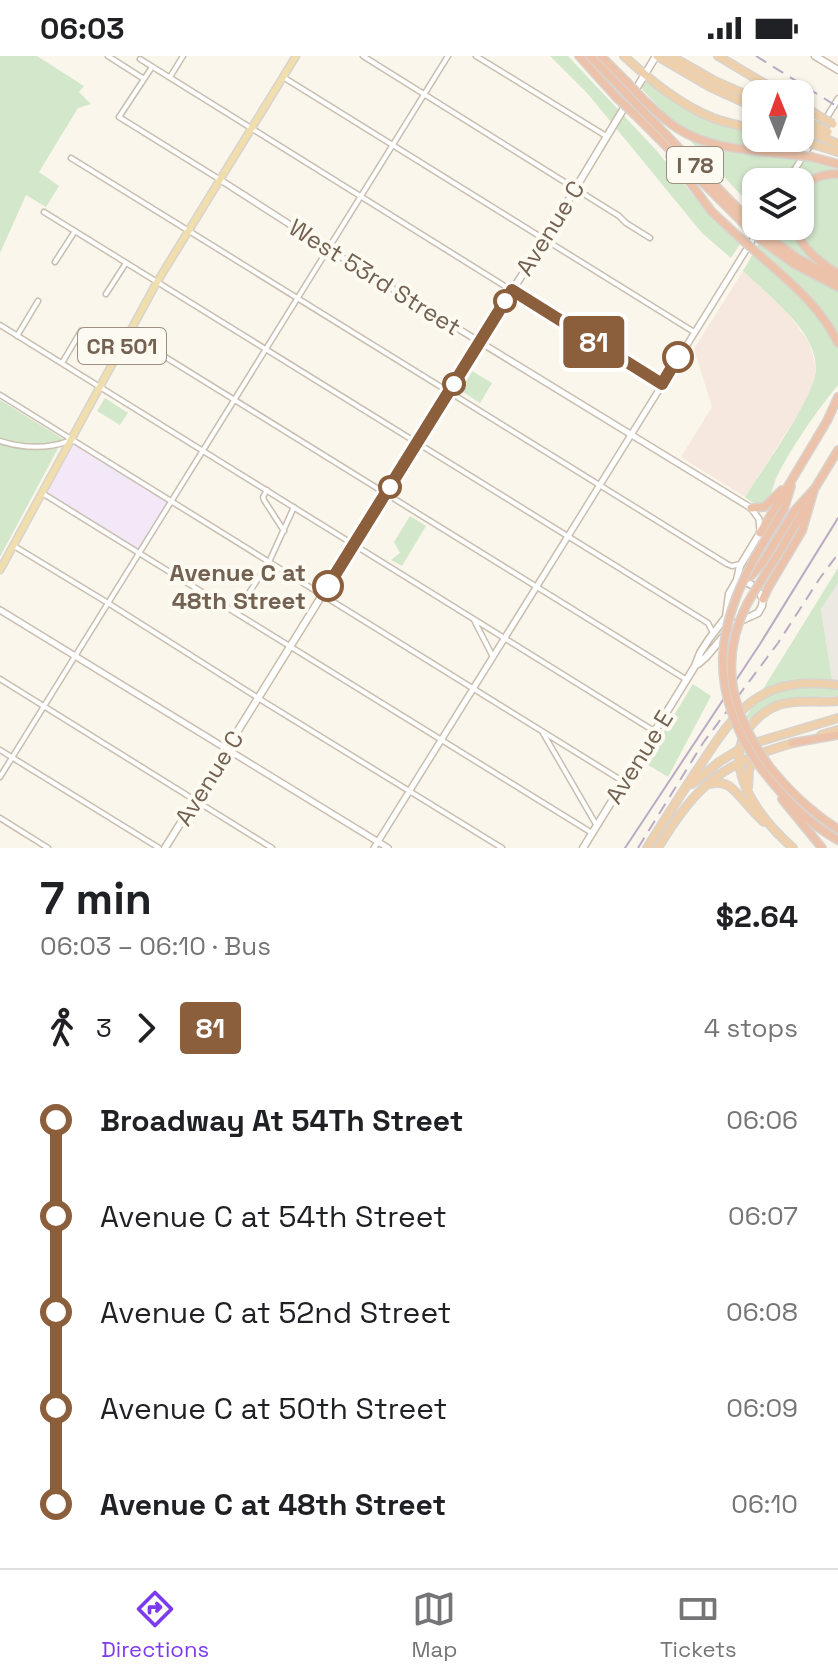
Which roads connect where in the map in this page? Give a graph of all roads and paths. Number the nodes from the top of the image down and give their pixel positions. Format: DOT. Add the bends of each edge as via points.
graph roads {
  1 [pos="108,56"];
  2 [pos="183,56"];
  3 [pos="296,56"];
  4 [pos="363,56"];
  5 [pos="448,56"];
  6 [pos="476,56"];
  7 [pos="579,56"];
  8 [pos="590,56"];
  9 [pos="601,56"];
  10 [pos="624,56"];
  11 [pos="657,56"];
  12 [pos="718,56"];
  13 [pos="815,56"];
  14 [pos="140,59"];
  15 [pos="669,59"];
  16 [pos="153,67"];
  17 [pos="838,70"];
  18 [pos="645,75"];
  19 [pos="170,77"];
  20 [pos="283,77"];
  21 [pos="144,79"];
  22 [pos="758,80"];
  23 [pos="624,85"];
  24 [pos="742,93"];
  25 [pos="424,94"];
  26 [pos="838,99"];
  27 [pos="742,102"];
  28 [pos="639,106"];
  29 [pos="814,113"];
  30 [pos="742,126"];
  31 [pos="252,128"];
  32 [pos="831,130"];
  33 [pos="654,135"];
  34 [pos="606,136"];
  35 [pos="838,136"];
  36 [pos="838,144"];
  37 [pos="392,145"];
  38 [pos="814,145"];
  39 [pos="838,152"];
  40 [pos="71,158"];
  41 [pos="838,164"];
  42 [pos="796,168"];
  43 [pos="838,174"];
  44 [pos="814,178"];
  45 [pos="219,179"];
  46 [pos="575,189"];
  47 [pos="361,197"];
  48 [pos="44,212"];
  49 [pos="742,216"];
  50 [pos="742,218"];
  51 [pos="75,231"];
  52 [pos="188,231"];
  53 [pos="650,238"];
  54 [pos="545,239"];
  55 [pos="757,240"];
  56 [pos="769,240"];
  57 [pos="772,240"];
  58 [pos="800,240"];
  59 [pos="328,249"];
  60 [pos="55,262"];
  61 [pos="126,263"];
  62 [pos="838,276"];
  63 [pos="157,282"];
  64 [pos="838,287"];
  65 [pos="512,290"];
  66 [pos="106,294"];
  67 [pos="297,299"];
  68 [pos="38,301"];
  69 [pos="0,325"];
  70 [pos="81,331"];
  71 [pos="694,332"];
  72 [pos="128,334"];
  73 [pos="17,336"];
  74 [pos="480,341"];
  75 [pos="838,343"];
  76 [pos="266,349"];
  77 [pos="62,363"];
  78 [pos="662,384"];
  79 [pos="100,387"];
  80 [pos="449,393"];
  81 [pos="0,395"];
  82 [pos="838,397"];
  83 [pos="233,400"];
  84 [pos="838,413"];
  85 [pos="827,421"];
  86 [pos="632,434"];
  87 [pos="71,440"];
  88 [pos="0,441"];
  89 [pos="417,443"];
  90 [pos="202,450"];
  91 [pos="838,450"];
  92 [pos="794,476"];
  93 [pos="600,485"];
  94 [pos="815,488"];
  95 [pos="267,490"];
  96 [pos="42,493"];
  97 [pos="385,494"];
  98 [pos="170,501"];
  99 [pos="294,507"];
  100 [pos="751,508"];
  101 [pos="795,510"];
  102 [pos="284,531"];
  103 [pos="760,533"];
  104 [pos="568,536"];
  105 [pos="354,544"];
  106 [pos="13,546"];
  107 [pos="138,553"];
  108 [pos="269,562"];
  109 [pos="763,562"];
  110 [pos="741,564"];
  111 [pos="0,570"];
  112 [pos="743,581"];
  113 [pos="734,585"];
  114 [pos="537,587"];
  115 [pos="761,595"];
  116 [pos="321,596"];
  117 [pos="729,602"];
  118 [pos="108,603"];
  119 [pos="0,610"];
  120 [pos="236,613"];
  121 [pos="750,617"];
  122 [pos="473,618"];
  123 [pos="713,633"];
  124 [pos="505,638"];
  125 [pos="290,647"];
  126 [pos="75,655"];
  127 [pos="493,657"];
  128 [pos="695,666"];
  129 [pos="0,679"];
  130 [pos="687,680"];
  131 [pos="838,685"];
  132 [pos="474,688"];
  133 [pos="258,698"];
  134 [pos="838,701"];
  135 [pos="44,706"];
  136 [pos="838,718"];
  137 [pos="750,726"];
  138 [pos="542,731"];
  139 [pos="655,732"];
  140 [pos="838,733"];
  141 [pos="441,740"];
  142 [pos="755,743"];
  143 [pos="227,748"];
  144 [pos="0,750"];
  145 [pos="739,750"];
  146 [pos="765,751"];
  147 [pos="12,758"];
  148 [pos="739,762"];
  149 [pos="766,768"];
  150 [pos="0,777"];
  151 [pos="624,782"];
  152 [pos="706,785"];
  153 [pos="748,790"];
  154 [pos="410,792"];
  155 [pos="195,800"];
  156 [pos="677,801"];
  157 [pos="0,818"];
  158 [pos="597,826"];
  159 [pos="772,828"];
  160 [pos="838,829"];
  161 [pos="592,833"];
  162 [pos="838,840"];
  163 [pos="376,845"];
  164 [pos="48,848"];
  165 [pos="159,848"];
  166 [pos="165,848"];
  167 [pos="272,848"];
  168 [pos="388,848"];
  169 [pos="502,848"];
  170 [pos="583,848"];
  171 [pos="647,848"];
  172 [pos="658,848"];
  173 [pos="793,848"];
  174 [pos="824,848"];
  1 -- 21 [label="street"];
  2 -- 19 [label="street"];
  3 -- 20 [label="main road, CR 501"];
  4 -- 25 [label="street"];
  5 -- 25 [label="street"];
  6 -- 34 [label="street"];
  7 -- 28 [label="highway, I 78, bridge" via="616,97"];
  8 -- 23 [label="highway, I 78"];
  9 -- 23 [label="highway"];
  10 -- 18 [label="highway"];
  11 -- 15 [label="highway"];
  11 -- 18 [label="main road, Avenue C"];
  12 -- 22 [label="highway"];
  13 -- 17 [label="main road"];
  14 -- 16 [label="street"];
  15 -- 24 [label="highway"];
  15 -- 27 [label="highway"];
  16 -- 19 [label="street"];
  16 -- 21 [label="street"];
  18 -- 30 [label="highway" via="684,104"];
  18 -- 34 [label="main road, Avenue C"];
  19 -- 31 [label="street"];
  20 -- 31 [label="main road, CR 501"];
  20 -- 37 [label="street"];
  21 -- 45 [label="street, West 53rd Street" via="119,117"];
  23 -- 28 [label="highway, I 78, bridge"];
  25 -- 37 [label="street"];
  25 -- 46 [label="street"];
  26 -- 42 [label="street"];
  28 -- 33 [label="highway, I 78"];
  28 -- 41 [label="highway, bridge" via="715,145"];
  28 -- 49 [label="highway, I 78"];
  29 -- 32 [label="highway, bridge"];
  31 -- 45 [label="main road, CR 501"];
  31 -- 47 [label="street"];
  32 -- 35 [label="highway"];
  32 -- 36 [label="highway"];
  33 -- 50 [label="highway, I 78"];
  33 -- 75 [label="highway, bridge" via="712,212 811,302"];
  34 -- 46 [label="main road, Avenue C"];
  37 -- 47 [label="street"];
  37 -- 54 [label="street"];
  38 -- 39 [label="highway, bridge"];
  40 -- 52 [label="street"];
  43 -- 44 [label="highway"];
  45 -- 52 [label="main road, CR 501"];
  45 -- 59 [label="street, West 53rd Street"];
  46 -- 53 [label="street"];
  46 -- 54 [label="main road, Avenue C"];
  47 -- 59 [label="street"];
  47 -- 65 [label="street"];
  48 -- 51 [label="street"];
  51 -- 60 [label="street"];
  51 -- 61 [label="street"];
  52 -- 63 [label="main road, CR 501"];
  52 -- 67 [label="street"];
  54 -- 65 [label="main road, Avenue C"];
  54 -- 71 [label="street"];
  55 -- 71 [label="street"];
  56 -- 64 [label="highway, I 78" via="794,264"];
  57 -- 62 [label="highway, I 78"];
  58 -- 62 [label="highway"];
  59 -- 67 [label="street"];
  59 -- 74 [label="street, West 53rd Street"];
  61 -- 63 [label="street"];
  61 -- 66 [label="street"];
  63 -- 72 [label="main road, CR 501"];
  63 -- 76 [label="street"];
  65 -- 74 [label="main road, Avenue C"];
  65 -- 78 [label="street"];
  67 -- 76 [label="street"];
  67 -- 80 [label="street"];
  68 -- 73 [label="street"];
  69 -- 73 [label="street"];
  70 -- 77 [label="street"];
  71 -- 78 [label="street"];
  72 -- 79 [label="main road, CR 501"];
  72 -- 83 [label="street"];
  73 -- 77 [label="street"];
  74 -- 80 [label="main road, Avenue C"];
  74 -- 86 [label="street, West 53rd Street"];
  76 -- 83 [label="street"];
  76 -- 89 [label="street"];
  77 -- 79 [label="street"];
  78 -- 86 [label="street"];
  79 -- 87 [label="main road, CR 501"];
  79 -- 90 [label="street"];
  80 -- 89 [label="main road, Avenue C"];
  80 -- 93 [label="street"];
  81 -- 87 [label="street"];
  82 -- 85 [label="highway"];
  83 -- 90 [label="street"];
  83 -- 97 [label="street"];
  84 -- 85 [label="highway"];
  85 -- 92 [label="highway"];
  86 -- 93 [label="street"];
  86 -- 100 [label="street, West 53rd Street"];
  87 -- 88 [label="street" via="31,447"];
  87 -- 96 [label="main road, CR 501"];
  87 -- 98 [label="street"];
  89 -- 97 [label="main road, Avenue C"];
  89 -- 104 [label="street"];
  90 -- 95 [label="street"];
  90 -- 98 [label="street"];
  91 -- 94 [label="highway"];
  92 -- 100 [label="highway" via="767,505"];
  92 -- 101 [label="highway"];
  92 -- 103 [label="highway"];
  92 -- 149 [label="highway, bridge" via="784,509 733,604 722,666 729,710 740,736"];
  93 -- 104 [label="street"];
  93 -- 110 [label="street" via="727,564"];
  94 -- 101 [label="highway"];
  94 -- 115 [label="highway" via="802,531"];
  94 -- 149 [label="highway, bridge" via="743,614 734,641 732,691"];
  95 -- 99 [label="street"];
  95 -- 102 [label="street" via="264,500"];
  96 -- 106 [label="main road, CR 501"];
  96 -- 107 [label="street"];
  97 -- 105 [label="main road, Avenue C"];
  97 -- 114 [label="street"];
  98 -- 107 [label="street"];
  98 -- 108 [label="street"];
  99 -- 102 [label="street"];
  99 -- 105 [label="street"];
  100 -- 103 [label="street"];
  101 -- 109 [label="highway"];
  102 -- 108 [label="street"];
  103 -- 110 [label="main road"];
  104 -- 114 [label="street"];
  104 -- 123 [label="street" via="708,623"];
  105 -- 116 [label="main road, Avenue C"];
  105 -- 122 [label="street"];
  106 -- 111 [label="main road, CR 501"];
  106 -- 118 [label="street"];
  107 -- 118 [label="street"];
  107 -- 120 [label="street"];
  108 -- 116 [label="street"];
  108 -- 120 [label="street"];
  109 -- 112 [label="highway"];
  109 -- 115 [label="highway" via="757,577"];
  110 -- 113 [label="main road"];
  112 -- 113 [label="main road"];
  112 -- 115 [label="main road"];
  113 -- 117 [label="main road"];
  114 -- 124 [label="street"];
  114 -- 130 [label="street"];
  115 -- 121 [label="main road" via="760,610"];
  116 -- 125 [label="main road, Avenue C"];
  116 -- 132 [label="street"];
  117 -- 121 [label="main road" via="735,613"];
  117 -- 123 [label="main road, Avenue E" via="726,617"];
  118 -- 126 [label="street"];
  118 -- 133 [label="street"];
  119 -- 126 [label="street"];
  120 -- 125 [label="street"];
  121 -- 128 [label="main road, Avenue E" via="734,624"];
  122 -- 124 [label="street"];
  122 -- 127 [label="street"];
  123 -- 128 [label="main road, Avenue E"];
  124 -- 127 [label="street"];
  124 -- 139 [label="street"];
  125 -- 133 [label="main road, Avenue C"];
  125 -- 141 [label="street"];
  126 -- 135 [label="street"];
  126 -- 143 [label="street"];
  127 -- 132 [label="street"];
  128 -- 130 [label="main road, Avenue E"];
  129 -- 135 [label="street"];
  130 -- 139 [label="main road, Avenue E"];
  131 -- 156 [label="highway" via="794,684 742,708"];
  132 -- 138 [label="street"];
  132 -- 141 [label="street"];
  133 -- 143 [label="main road, Avenue C"];
  133 -- 154 [label="street"];
  134 -- 137 [label="highway" via="780,705"];
  135 -- 147 [label="street"];
  135 -- 155 [label="street"];
  136 -- 142 [label="highway"];
  137 -- 142 [label="highway"];
  137 -- 145 [label="highway"];
  138 -- 151 [label="street"];
  138 -- 158 [label="street"];
  139 -- 151 [label="main road, Avenue E"];
  140 -- 146 [label="highway"];
  141 -- 154 [label="street"];
  141 -- 161 [label="street"];
  142 -- 145 [label="highway"];
  142 -- 146 [label="highway"];
  143 -- 155 [label="main road, Avenue C"];
  143 -- 163 [label="street"];
  144 -- 147 [label="street"];
  145 -- 148 [label="highway"];
  145 -- 156 [label="highway" via="709,769"];
  146 -- 148 [label="highway"];
  146 -- 153 [label="highway" via="750,766"];
  147 -- 150 [label="street"];
  147 -- 165 [label="street"];
  148 -- 152 [label="highway"];
  148 -- 153 [label="highway"];
  149 -- 160 [label="highway"];
  149 -- 162 [label="highway" via="798,811"];
  149 -- 174 [label="highway" via="790,811"];
  151 -- 158 [label="main road, Avenue E"];
  152 -- 159 [label="highway" via="730,787"];
  152 -- 172 [label="highway"];
  153 -- 159 [label="highway"];
  154 -- 163 [label="street"];
  154 -- 169 [label="street"];
  155 -- 166 [label="main road, Avenue C"];
  155 -- 167 [label="street"];
  156 -- 171 [label="highway"];
  157 -- 164 [label="street"];
  158 -- 161 [label="main road, Avenue E"];
  159 -- 173 [label="highway"];
  161 -- 170 [label="main road, Avenue E"];
  163 -- 168 [label="street"];
}
